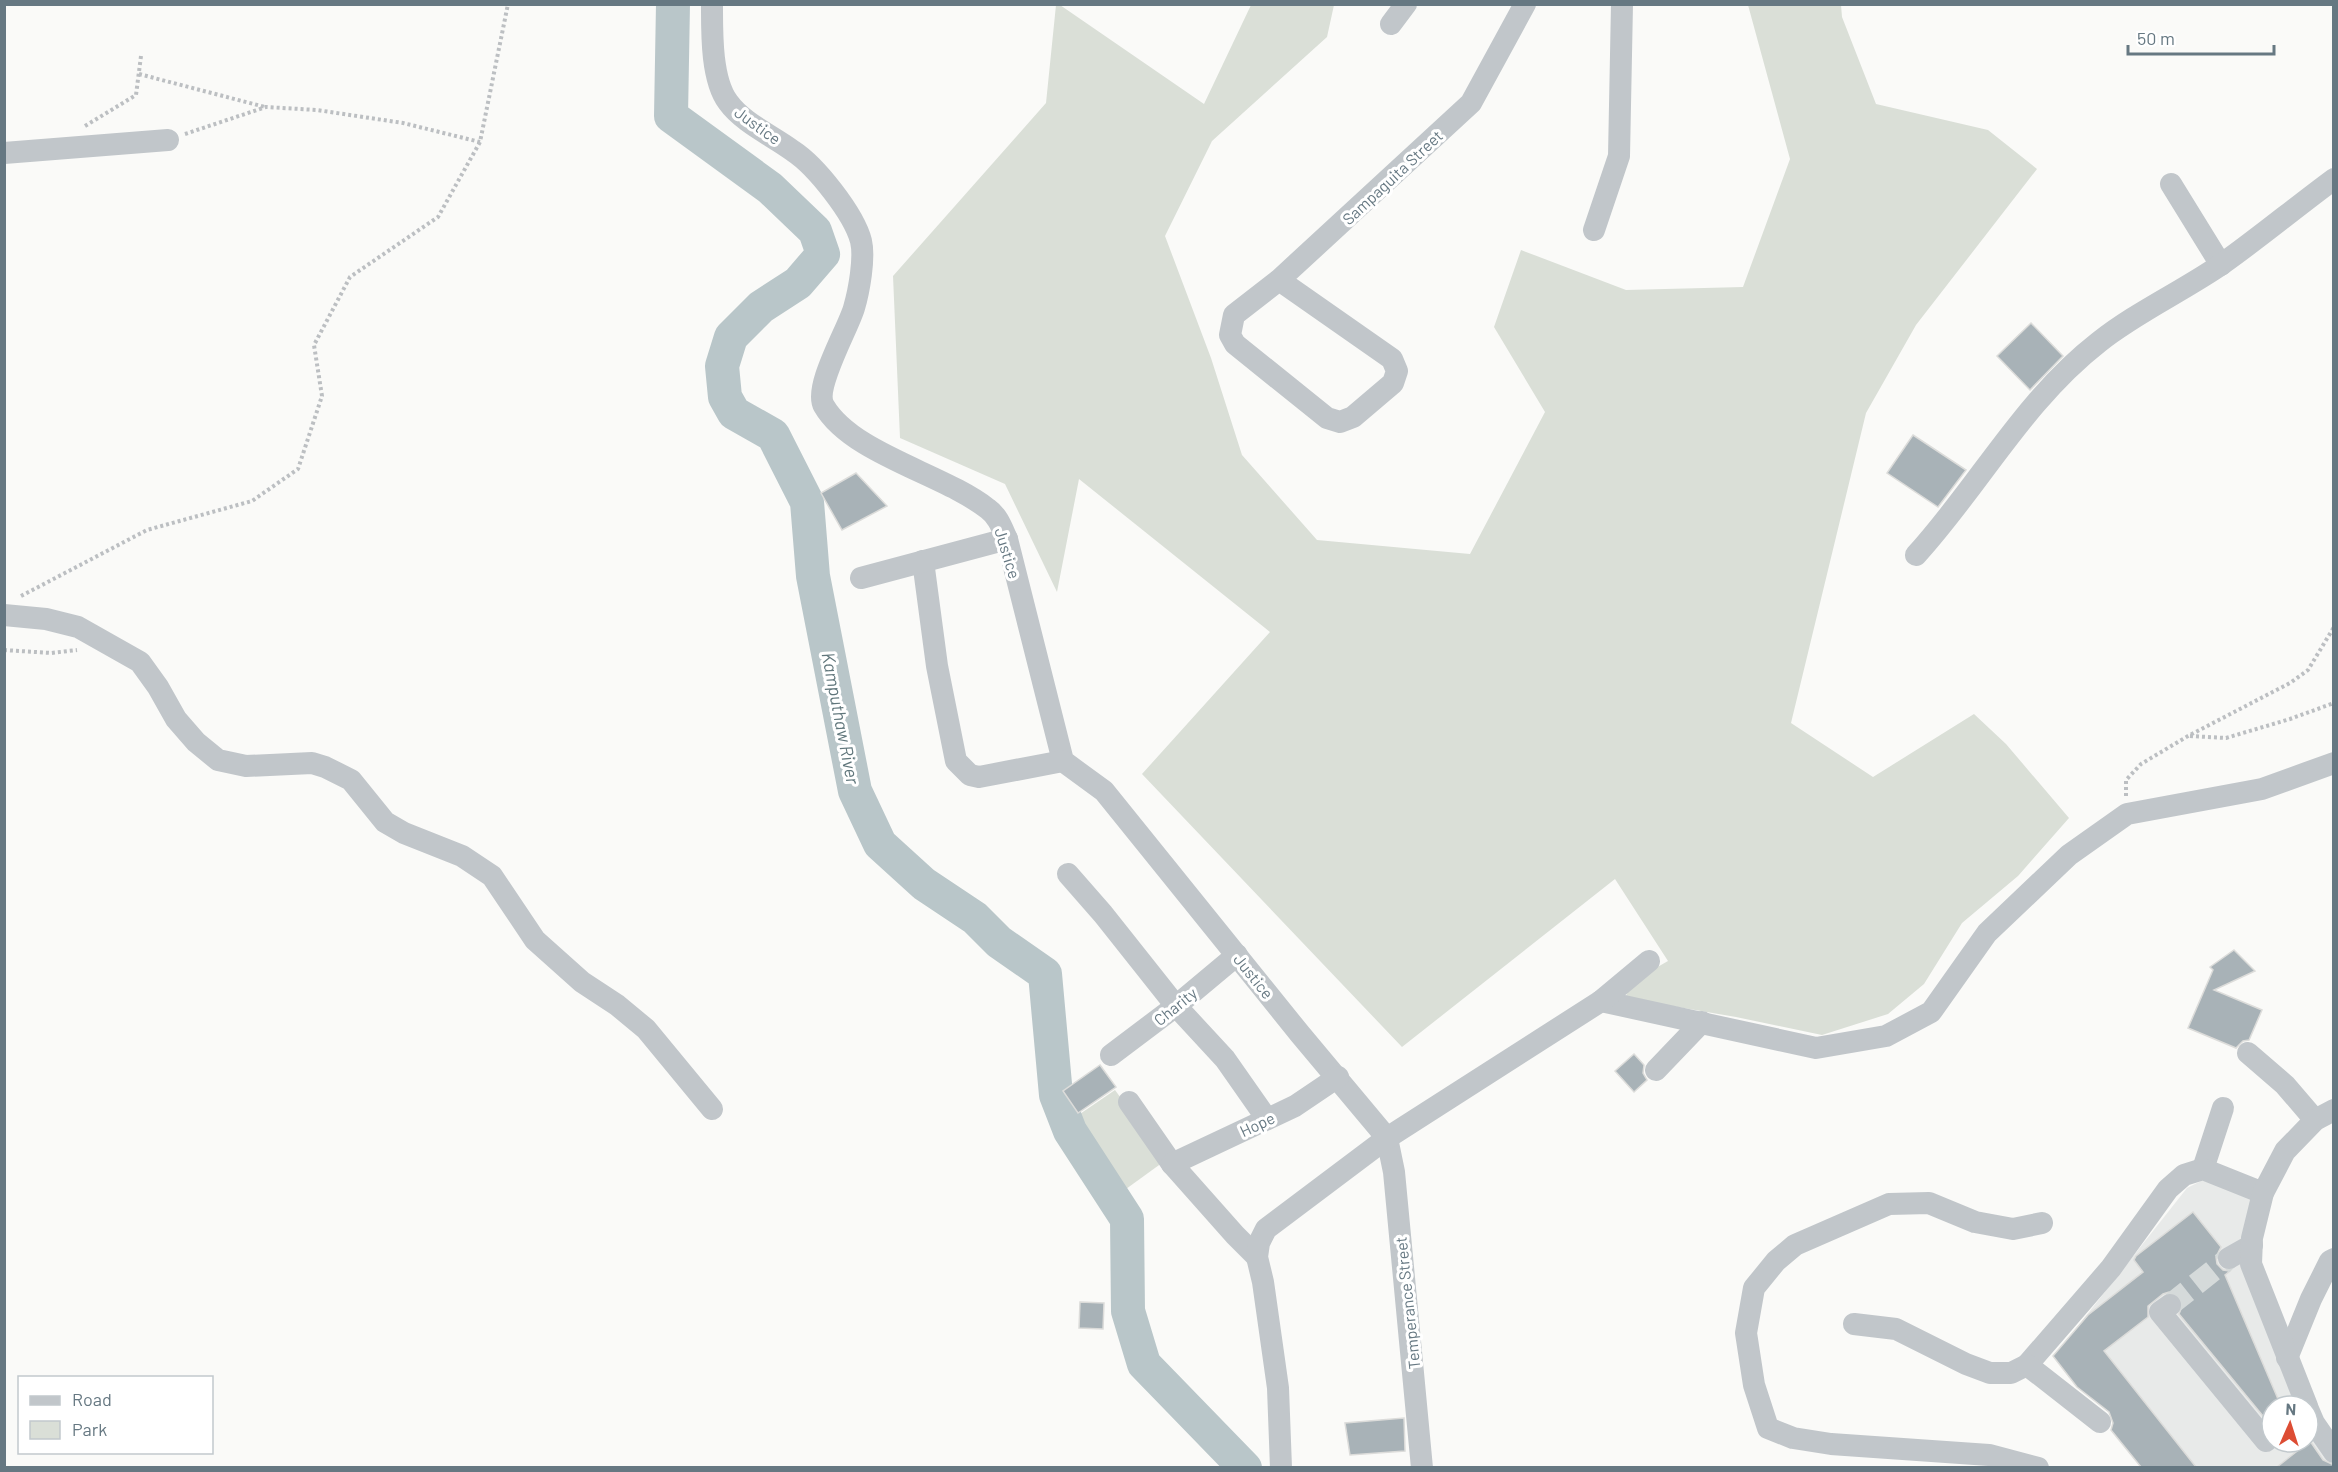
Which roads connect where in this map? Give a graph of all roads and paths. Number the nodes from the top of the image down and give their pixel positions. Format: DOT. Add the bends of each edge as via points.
graph roads {
  1 [pos="508,4"];
  2 [pos="712,4"];
  3 [pos="1406,4"];
  4 [pos="1525,4"];
  5 [pos="1622,4"];
  6 [pos="1391,24"];
  7 [pos="141,56"];
  8 [pos="139,74"];
  9 [pos="266,107"];
  10 [pos="168,140"];
  11 [pos="480,142"];
  12 [pos="62,150"];
  13 [pos="4,153"];
  14 [pos="2334,179"];
  15 [pos="2171,184"];
  16 [pos="1594,230"];
  17 [pos="2221,265"];
  18 [pos="1279,280"];
  19 [pos="1007,539"];
  20 [pos="1916,555"];
  21 [pos="923,561"];
  22 [pos="861,578"];
  23 [pos="10,607"];
  24 [pos="2334,627"];
  25 [pos="4,650"];
  26 [pos="82,650"];
  27 [pos="2334,704"];
  28 [pos="2188,736"];
  29 [pos="1063,761"];
  30 [pos="2334,763"];
  31 [pos="2127,814"];
  32 [pos="1068,874"];
  33 [pos="1237,955"];
  34 [pos="1649,961"];
  35 [pos="1601,1001"];
  36 [pos="1176,1006"];
  37 [pos="1702,1022"];
  38 [pos="2248,1053"];
  39 [pos="1111,1055"];
  40 [pos="1656,1070"];
  41 [pos="1338,1077"];
  42 [pos="1129,1102"];
  43 [pos="2223,1108"];
  44 [pos="712,1109"];
  45 [pos="2324,1115"];
  46 [pos="1267,1119"];
  47 [pos="1387,1138"];
  48 [pos="1172,1164"];
  49 [pos="2203,1169"];
  50 [pos="2263,1193"];
  51 [pos="2042,1223"];
  52 [pos="2252,1245"];
  53 [pos="1257,1257"];
  54 [pos="2229,1258"];
  55 [pos="2334,1259"];
  56 [pos="2170,1305"];
  57 [pos="1854,1324"];
  58 [pos="2287,1358"];
  59 [pos="2027,1365"];
  60 [pos="2302,1394"];
  61 [pos="2100,1422"];
  62 [pos="2320,1432"];
  63 [pos="2260,1434"];
  64 [pos="2334,1452"];
  65 [pos="1281,1467"];
  66 [pos="1422,1467"];
  67 [pos="2038,1467"];
  1 -- 11 [label="path"];
  2 -- 19 [label="street, Justice" via="719,85 728,102 803,160 838,198 861,241 854,309 822,389 823,405 854,436 989,509"];
  3 -- 6 [label="street"];
  4 -- 18 [label="street, Sampaguita Street" via="1471,103"];
  5 -- 16 [label="street" via="1619,156"];
  7 -- 8 [label="path"];
  8 -- 9 [label="path"];
  8 -- 12 [label="path" via="136,95 87,124"];
  9 -- 10 [label="path"];
  9 -- 11 [label="path" via="403,123"];
  10 -- 12 [label="street"];
  11 -- 23 [label="path" via="438,217 350,277 314,345 322,396 298,469 252,501 147,530"];
  12 -- 13 [label="street"];
  14 -- 17 [label="street"];
  15 -- 17 [label="street"];
  17 -- 20 [label="street" via="2099,342 2053,385 2021,418"];
  18 -- 18 [label="street, Sampaguita Street" via="1234,315 1230,335 1235,344 1327,418 1340,422 1353,417 1393,383 1397,371 1392,359"];
  19 -- 21 [label="street"];
  19 -- 29 [label="street, Justice"];
  21 -- 22 [label="street"];
  21 -- 29 [label="street" via="937,666 956,761 970,775 979,777"];
  23 -- 44 [label="street" via="78,627 140,662 176,719 218,760 246,766 325,766 351,780 385,822 462,856 492,876 535,940 582,982 646,1029"];
  24 -- 28 [label="path" via="2307,670 2290,683"];
  25 -- 26 [label="path"];
  27 -- 28 [label="path" via="2226,738"];
  28 -- 31 [label="path" via="2141,764 2126,780"];
  29 -- 33 [label="street, Justice" via="1104,791"];
  30 -- 31 [label="street" via="2262,789"];
  31 -- 37 [label="street" via="2069,855 1987,933 1931,1012 1886,1036 1816,1048"];
  32 -- 36 [label="street"];
  33 -- 36 [label="street, Charity"];
  33 -- 41 [label="street, Justice"];
  34 -- 35 [label="street"];
  35 -- 37 [label="street"];
  35 -- 47 [label="street"];
  36 -- 39 [label="street, Charity"];
  36 -- 46 [label="street" via="1225,1059"];
  37 -- 40 [label="street"];
  38 -- 45 [label="street"];
  41 -- 46 [label="street, Hope" via="1295,1106"];
  41 -- 47 [label="street, Justice"];
  42 -- 48 [label="street"];
  43 -- 49 [label="street"];
  45 -- 50 [label="street" via="2285,1151"];
  46 -- 48 [label="street, Hope"];
  47 -- 53 [label="street" via="1266,1229"];
  47 -- 66 [label="street, Temperance Street" via="1394,1172"];
  48 -- 53 [label="street"];
  49 -- 50 [label="street"];
  49 -- 59 [label="street" via="2184,1175 2168,1189 2111,1268"];
  50 -- 52 [label="street"];
  51 -- 67 [label="street" via="2013,1229 1975,1222 1929,1203 1888,1204 1795,1245 1776,1261 1754,1288 1746,1333 1754,1385 1768,1428 1793,1438 1831,1444 1989,1455"];
  52 -- 54 [label="street"];
  52 -- 58 [label="street" via="2251,1264"];
  53 -- 65 [label="street" via="1278,1388"];
  55 -- 58 [label="street" via="2311,1299"];
  56 -- 63 [label="street" via="2160,1312"];
  57 -- 59 [label="street" via="1896,1329 1990,1373 2011,1373"];
  58 -- 60 [label="street"];
  59 -- 61 [label="street"];
  62 -- 64 [label="street"];
}
